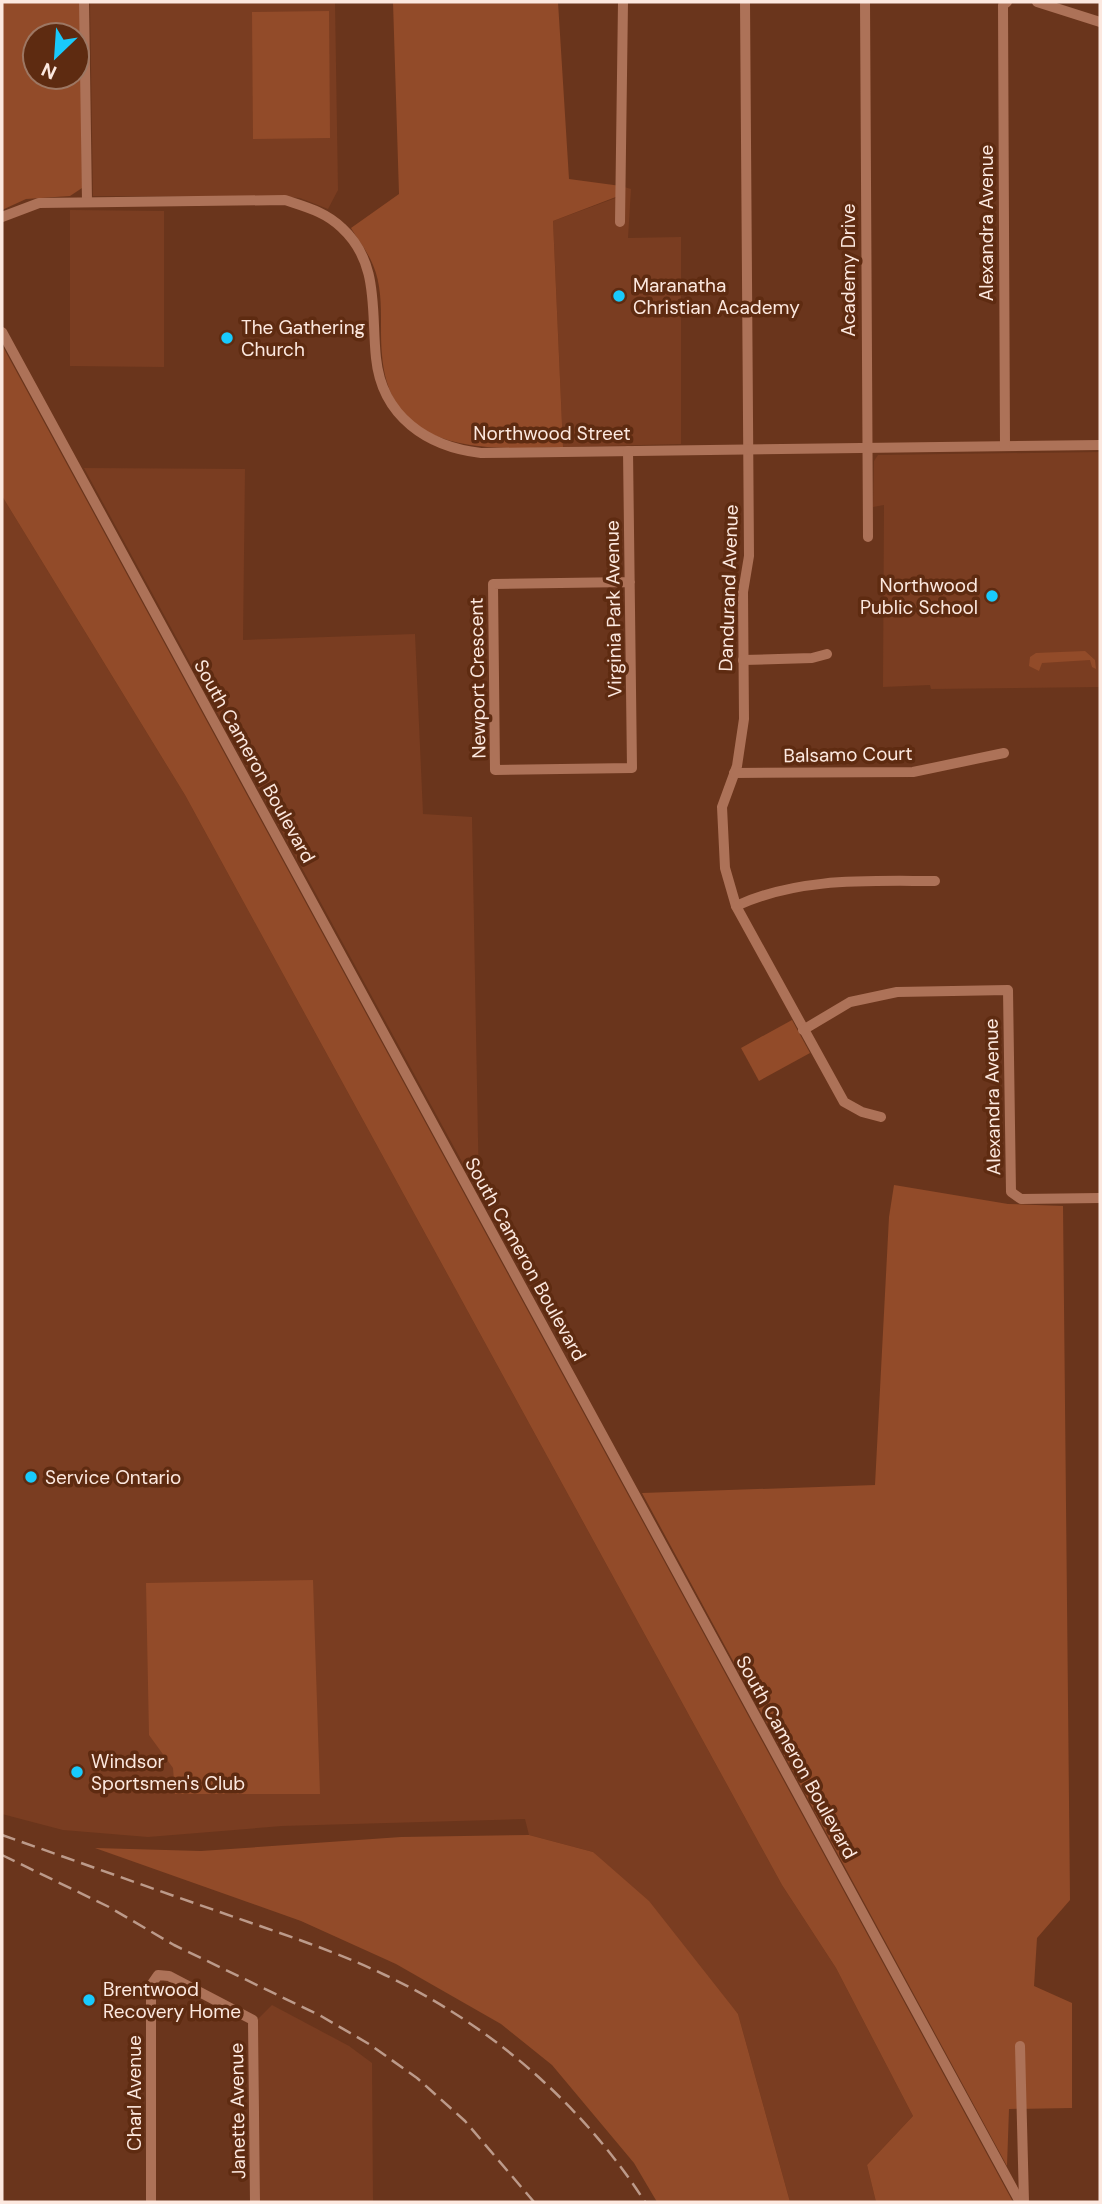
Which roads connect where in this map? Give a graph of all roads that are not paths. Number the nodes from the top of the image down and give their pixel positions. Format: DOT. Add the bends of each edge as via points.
graph roads {
  1 [pos="84,2"];
  2 [pos="623,2"];
  3 [pos="745,2"];
  4 [pos="865,2"];
  5 [pos="1007,2"];
  6 [pos="1037,2"];
  7 [pos="1100,22"];
  8 [pos="87,202"];
  9 [pos="2,217"];
  10 [pos="620,222"];
  11 [pos="2,332"];
  12 [pos="1100,445"];
  13 [pos="1005,446"];
  14 [pos="867,447"];
  15 [pos="749,449"];
  16 [pos="628,451"];
  17 [pos="868,537"];
  18 [pos="630,583"];
  19 [pos="827,654"];
  20 [pos="743,660"];
  21 [pos="1004,753"];
  22 [pos="632,768"];
  23 [pos="734,774"];
  24 [pos="935,881"];
  25 [pos="736,905"];
  26 [pos="803,1030"];
  27 [pos="881,1117"];
  28 [pos="1100,1198"];
  29 [pos="253,2020"];
  30 [pos="1020,2046"];
  31 [pos="152,2202"];
  32 [pos="255,2202"];
  33 [pos="1022,2202"];
  1 -- 8 [label="street"];
  2 -- 10 [label="street"];
  3 -- 15 [label="street, Dandurand Avenue"];
  4 -- 14 [label="street, Academy Drive"];
  5 -- 13 [label="street, Alexandra Avenue" via="1003,5"];
  6 -- 7 [label="street"];
  8 -- 9 [label="street, Northwood Street" via="39,203"];
  8 -- 16 [label="street, Northwood Street" via="285,200 320,211 343,228 361,253 371,276 382,385 396,410 415,429 432,442 481,453"];
  11 -- 33 [label="street, South Cameron Boulevard"];
  12 -- 13 [label="street, Northwood Street"];
  13 -- 14 [label="street, Northwood Street"];
  14 -- 15 [label="street, Northwood Street"];
  14 -- 17 [label="street, Academy Drive"];
  15 -- 16 [label="street, Northwood Street"];
  15 -- 20 [label="street, Dandurand Avenue"];
  16 -- 18 [label="street, Virginia Park Avenue"];
  18 -- 22 [label="street, Virginia Park Avenue"];
  18 -- 22 [label="street, Newport Crescent" via="493,584 495,771"];
  19 -- 20 [label="street"];
  20 -- 23 [label="street, Dandurand Avenue" via="744,719"];
  21 -- 23 [label="street, Balsamo Court" via="913,772"];
  23 -- 25 [label="street, Dandurand Avenue" via="722,807 722,835 725,868"];
  24 -- 25 [label="street" via="840,881 798,887"];
  25 -- 26 [label="street, Dandurand Avenue"];
  26 -- 27 [label="street, Dandurand Avenue" via="844,1102"];
  26 -- 28 [label="street, Alexandra Avenue" via="850,1002 897,992 1008,990 1011,1192 1021,1199"];
  29 -- 31 [label="street, Charl Avenue" via="169,1976 158,1976 151,1985"];
  29 -- 32 [label="street, Janette Avenue"];
  30 -- 33 [label="street"];
}
